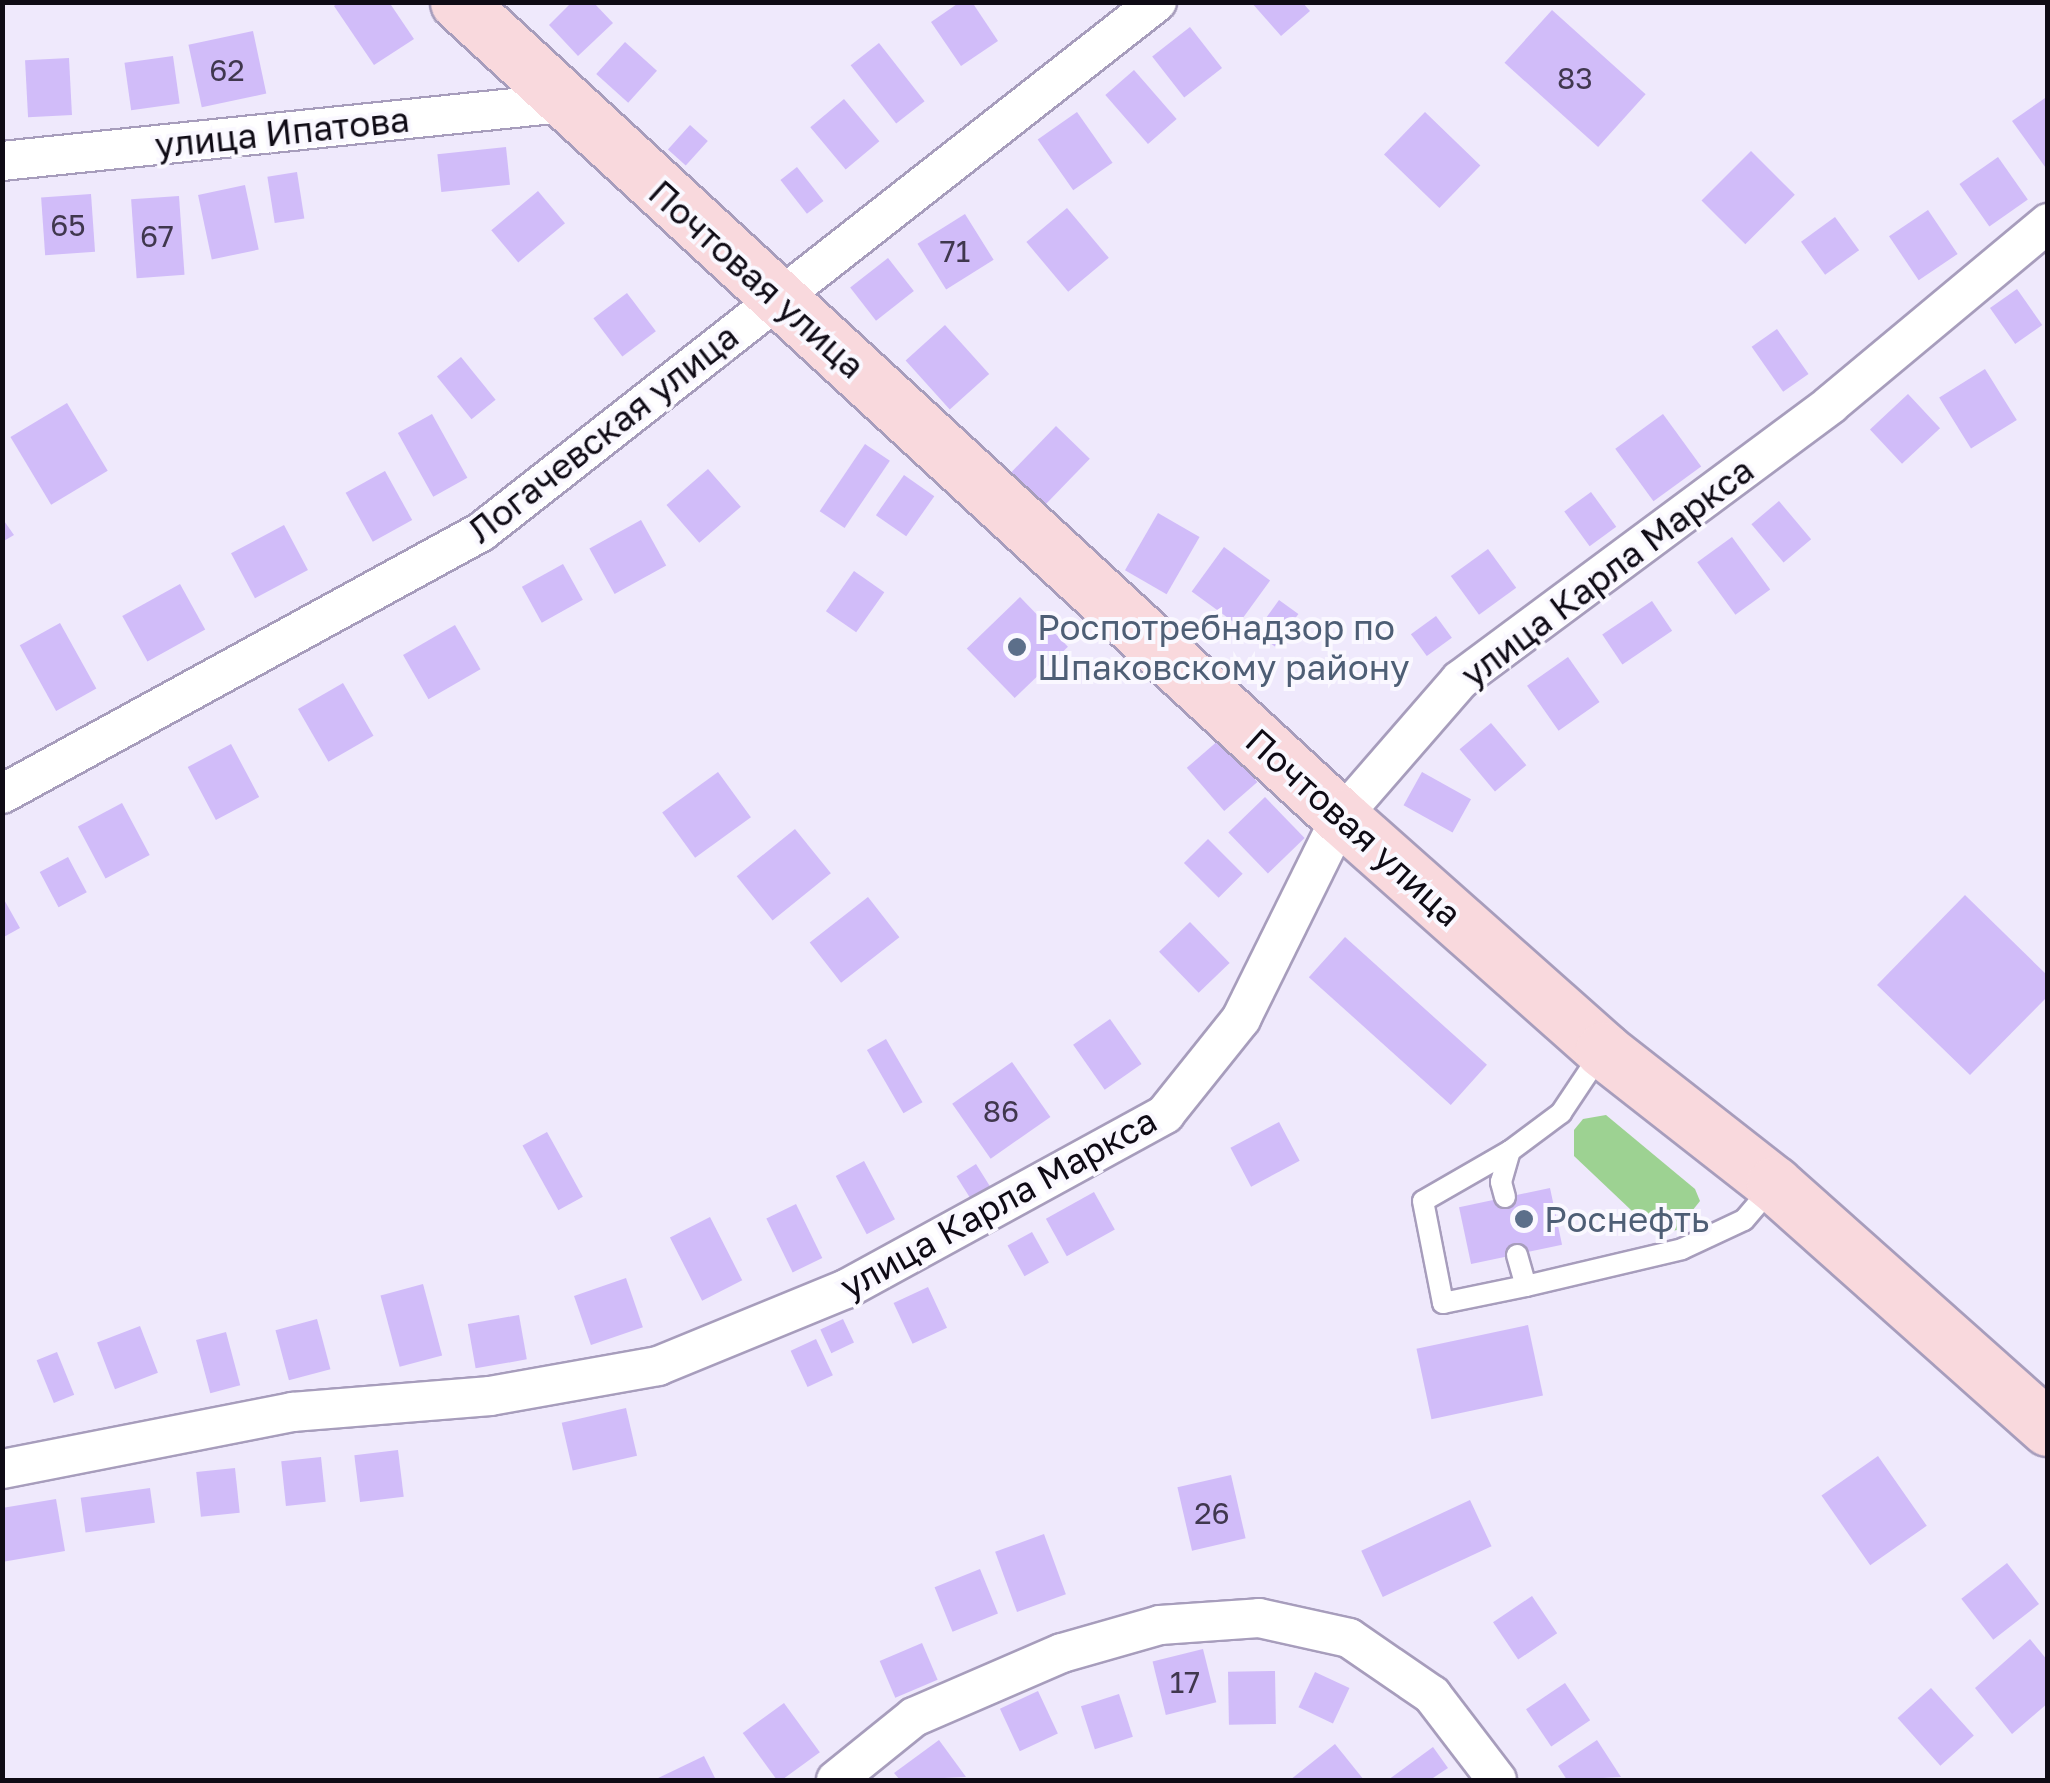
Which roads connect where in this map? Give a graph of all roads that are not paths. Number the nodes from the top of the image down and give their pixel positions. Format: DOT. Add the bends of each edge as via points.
graph roads {
  1 [pos="458,2"];
  2 [pos="1157,2"];
  3 [pos="562,103"];
  4 [pos="2,161"];
  5 [pos="2048,223"];
  6 [pos="778,296"];
  7 [pos="2,794"];
  8 [pos="1341,816"];
  9 [pos="1603,1050"];
  10 [pos="1510,1151"];
  11 [pos="1774,1184"];
  12 [pos="1505,1198"];
  13 [pos="1517,1255"];
  14 [pos="1526,1286"];
  15 [pos="2048,1428"];
  16 [pos="2,1469"];
  17 [pos="836,1780"];
  18 [pos="1497,1780"];
  1 -- 3 [label="main road, Почтовая улица"];
  2 -- 6 [label="street, Логачевская улица"];
  3 -- 4 [label="street, улица Ипатова"];
  3 -- 6 [label="main road, Почтовая улица"];
  5 -- 8 [label="street, улица Карла Маркса" via="1831,404 1460,680"];
  6 -- 7 [label="street, Логачевская улица" via="481,532"];
  6 -- 8 [label="main road, Почтовая улица"];
  8 -- 9 [label="main road, Почтовая улица"];
  8 -- 16 [label="street, улица Карла Маркса" via="1241,1019 1166,1114 846,1290 658,1366 490,1396 292,1412"];
  9 -- 10 [label="lane" via="1561,1114"];
  9 -- 11 [label="main road, Почтовая улица"];
  10 -- 12 [label="lane" via="1500,1182"];
  10 -- 14 [label="lane" via="1424,1202 1443,1302"];
  11 -- 14 [label="lane" via="1744,1220 1682,1250"];
  11 -- 15 [label="main road, Почтовая улица"];
  13 -- 14 [label="lane"];
  17 -- 18 [label="street" via="914,1717 1062,1653 1160,1625 1259,1618 1348,1638 1432,1695"];
}
